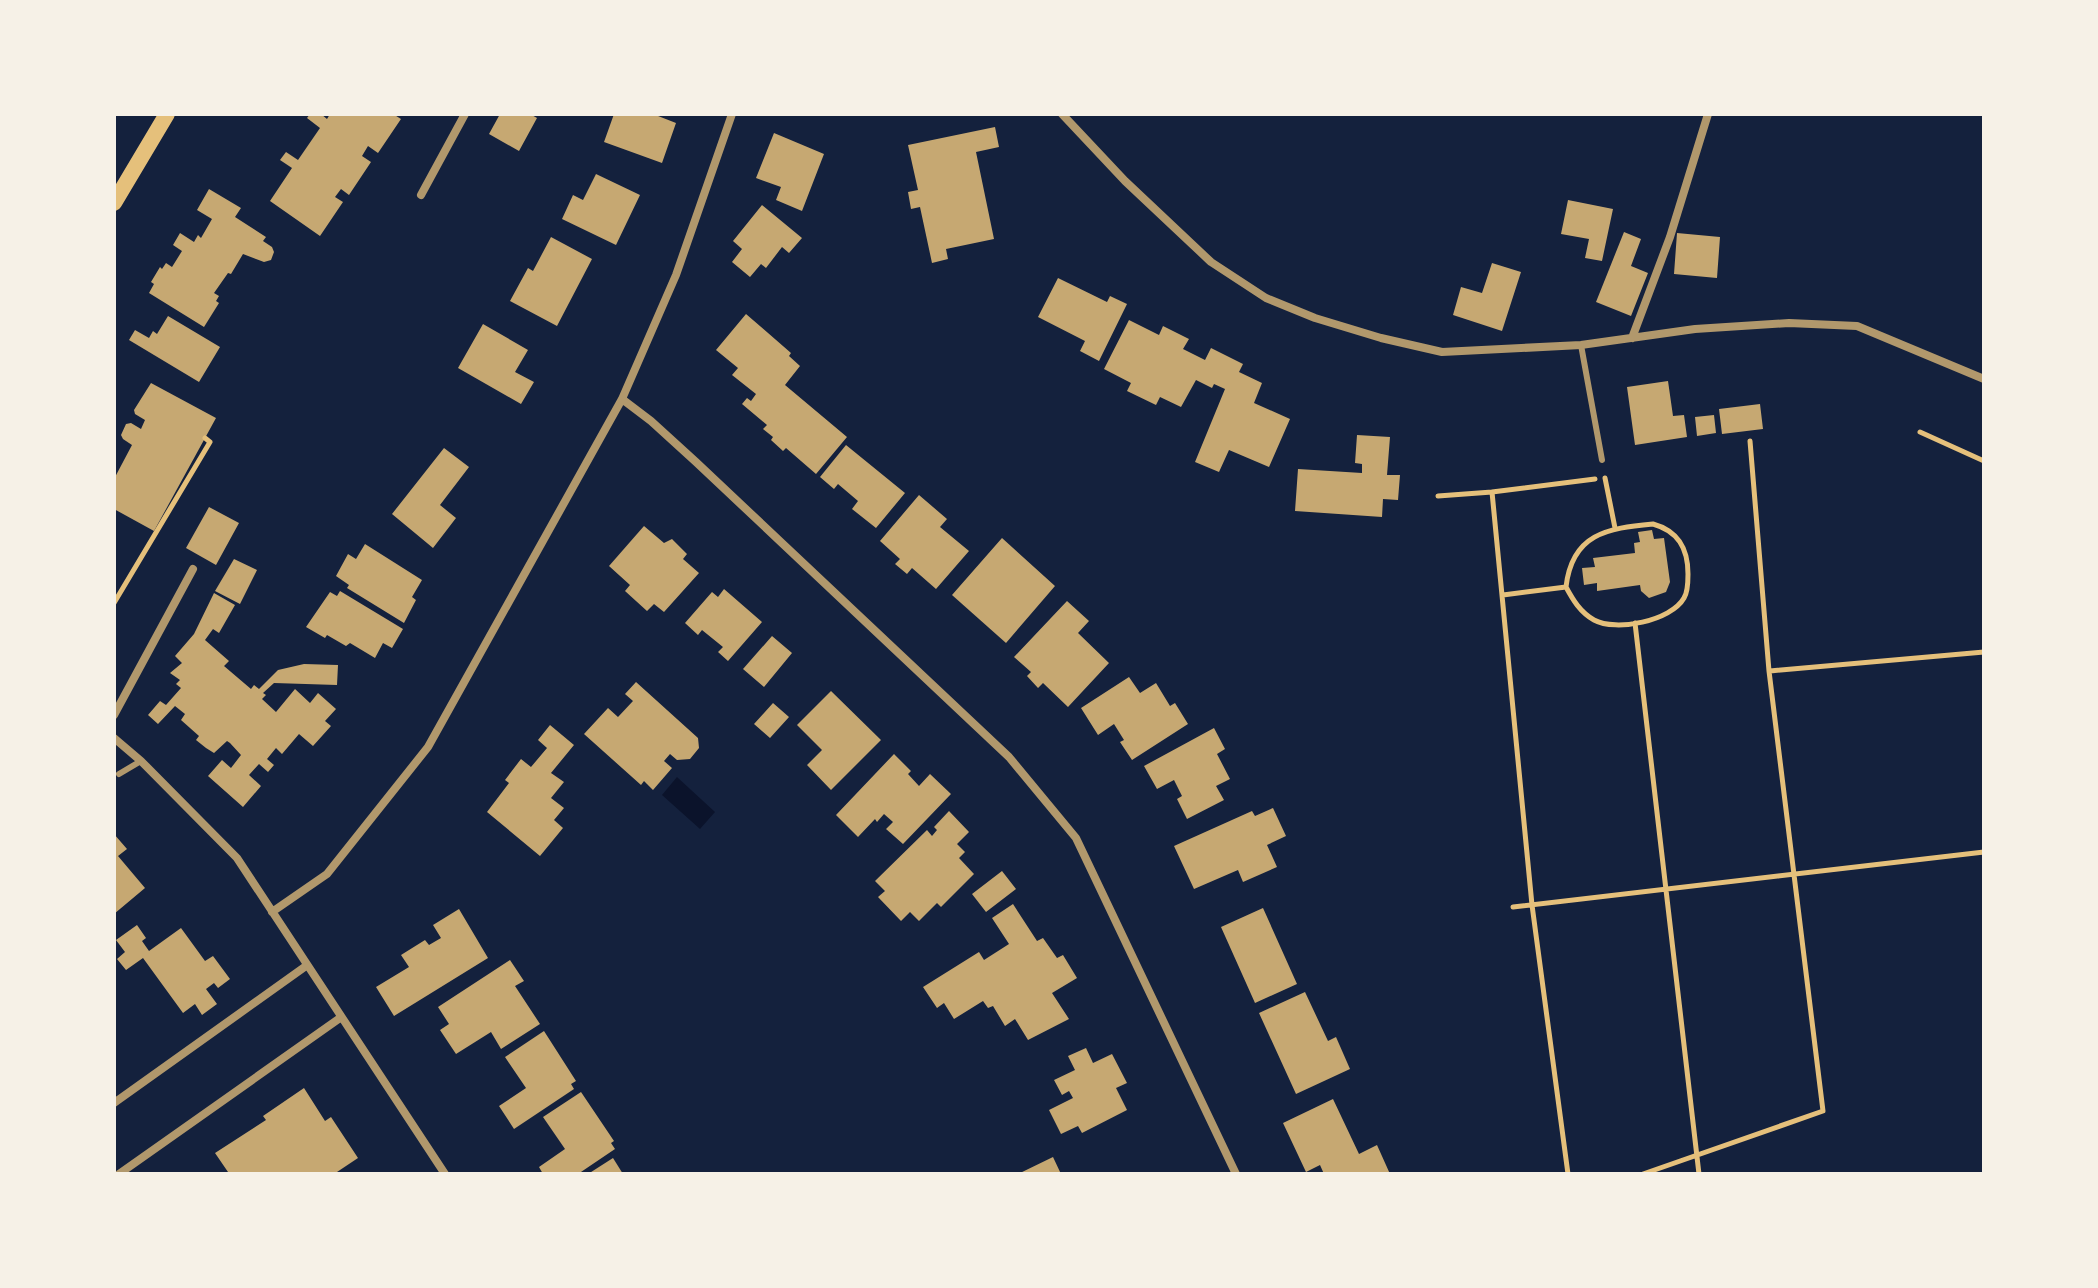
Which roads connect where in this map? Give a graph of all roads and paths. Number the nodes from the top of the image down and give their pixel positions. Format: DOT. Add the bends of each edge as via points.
graph roads {
  1 [pos="167,114"];
  2 [pos="465,114"];
  3 [pos="732,114"];
  4 [pos="1062,114"];
  5 [pos="1708,114"];
  6 [pos="421,195"];
  7 [pos="114,203"];
  8 [pos="1632,338"];
  9 [pos="1581,345"];
  10 [pos="1984,379"];
  11 [pos="622,399"];
  12 [pos="1920,432"];
  13 [pos="205,438"];
  14 [pos="1750,441"];
  15 [pos="1602,460"];
  16 [pos="1984,461"];
  17 [pos="1604,477"];
  18 [pos="1492,492"];
  19 [pos="1438,496"];
  20 [pos="1615,528"];
  21 [pos="193,569"];
  22 [pos="1566,587"];
  23 [pos="1503,595"];
  24 [pos="114,603"];
  25 [pos="1635,623"];
  26 [pos="1984,652"];
  27 [pos="1769,671"];
  28 [pos="114,715"];
  29 [pos="114,738"];
  30 [pos="141,761"];
  31 [pos="119,774"];
  32 [pos="1984,852"];
  33 [pos="1792,875"];
  34 [pos="1666,890"];
  35 [pos="1532,905"];
  36 [pos="1513,907"];
  37 [pos="272,912"];
  38 [pos="306,966"];
  39 [pos="340,1018"];
  40 [pos="114,1103"];
  41 [pos="1695,1156"];
  42 [pos="119,1174"];
  43 [pos="445,1174"];
  44 [pos="1236,1174"];
  45 [pos="1568,1174"];
  46 [pos="1643,1174"];
  47 [pos="1699,1174"];
  1 -- 7 [label="main road"];
  2 -- 6 [label="street"];
  3 -- 11 [label="street" via="676,275"];
  4 -- 9 [label="street" via="1211,262 1266,298 1328,322 1442,352"];
  5 -- 8 [label="street"];
  8 -- 9 [label="street"];
  8 -- 10 [label="street" via="1789,323 1857,326"];
  9 -- 15 [label="lane"];
  11 -- 37 [label="street" via="428,747 327,874"];
  11 -- 44 [label="street" via="1009,757 1044,797 1076,838"];
  12 -- 16 [label="path"];
  13 -- 24 [label="path" via="210,442"];
  14 -- 27 [label="path"];
  15 -- 17 [label="path"];
  17 -- 18 [label="path"];
  17 -- 20 [label="path"];
  18 -- 19 [label="path"];
  18 -- 23 [label="path"];
  20 -- 22 [label="path" via="1583,547 1569,565"];
  20 -- 25 [label="path" via="1668,528 1681,540 1688,562 1685,597 1663,616"];
  21 -- 28 [label="street"];
  22 -- 23 [label="path"];
  22 -- 25 [label="path" via="1597,622"];
  23 -- 35 [label="path"];
  25 -- 34 [label="path"];
  26 -- 27 [label="path"];
  27 -- 33 [label="path"];
  29 -- 30 [label="street"];
  30 -- 31 [label="lane"];
  30 -- 37 [label="street" via="237,858"];
  32 -- 33 [label="path"];
  33 -- 34 [label="path"];
  33 -- 41 [label="path" via="1823,1111"];
  34 -- 35 [label="path"];
  34 -- 41 [label="path"];
  35 -- 36 [label="path"];
  35 -- 45 [label="path"];
  37 -- 38 [label="street"];
  38 -- 39 [label="street"];
  38 -- 40 [label="street"];
  39 -- 42 [label="street"];
  39 -- 43 [label="street"];
  41 -- 46 [label="path"];
  41 -- 47 [label="path"];
}
